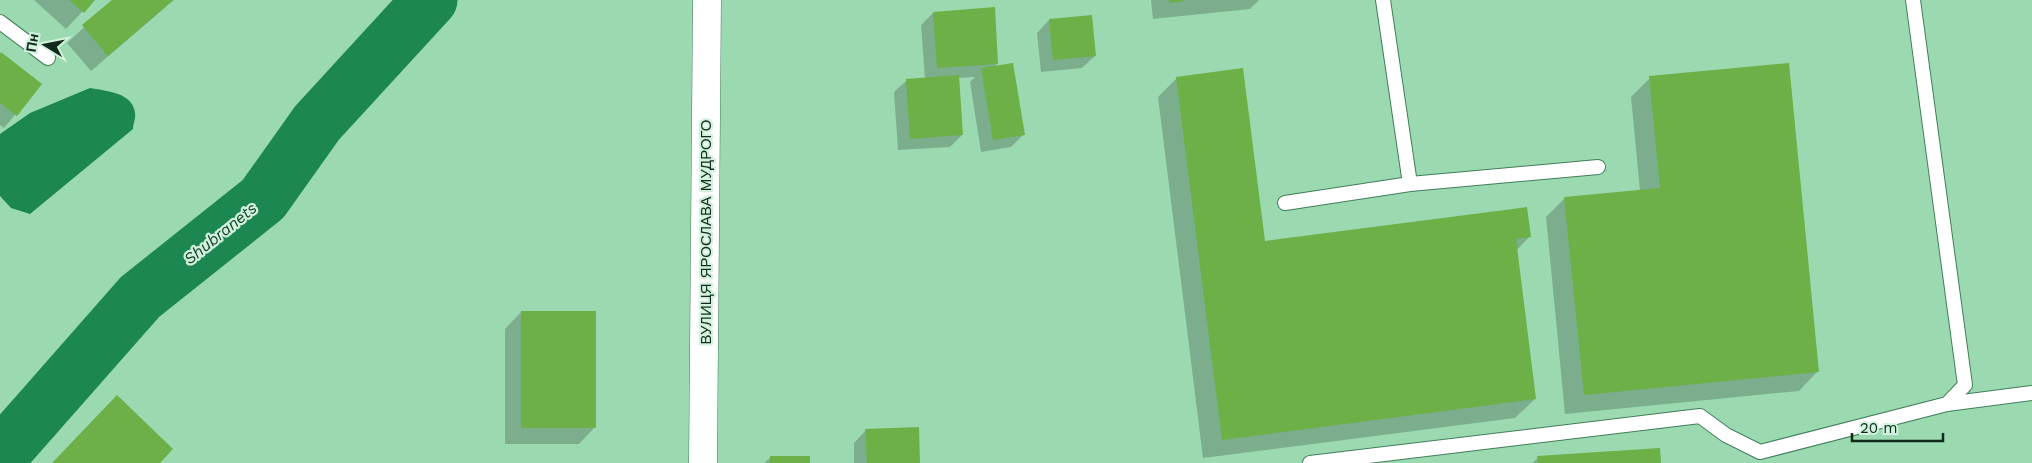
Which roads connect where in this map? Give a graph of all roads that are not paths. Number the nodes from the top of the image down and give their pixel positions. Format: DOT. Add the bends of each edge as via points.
graph roads {
  1 [pos="707,0"];
  2 [pos="1384,0"];
  3 [pos="1913,0"];
  4 [pos="0,22"];
  5 [pos="48,58"];
  6 [pos="1598,167"];
  7 [pos="1410,184"];
  8 [pos="1285,204"];
  9 [pos="2032,393"];
  10 [pos="1947,404"];
  11 [pos="703,463"];
  12 [pos="1310,463"];
  1 -- 11 [label="main road, ВУЛИЦЯ ЯРОСЛАВА МУДРОГО"];
  2 -- 7 [label="lane"];
  3 -- 10 [label="lane" via="1965,385"];
  4 -- 5 [label="lane"];
  6 -- 7 [label="lane"];
  7 -- 8 [label="lane"];
  9 -- 10 [label="lane"];
  10 -- 12 [label="lane" via="1760,452 1726,435 1700,416"];
}
